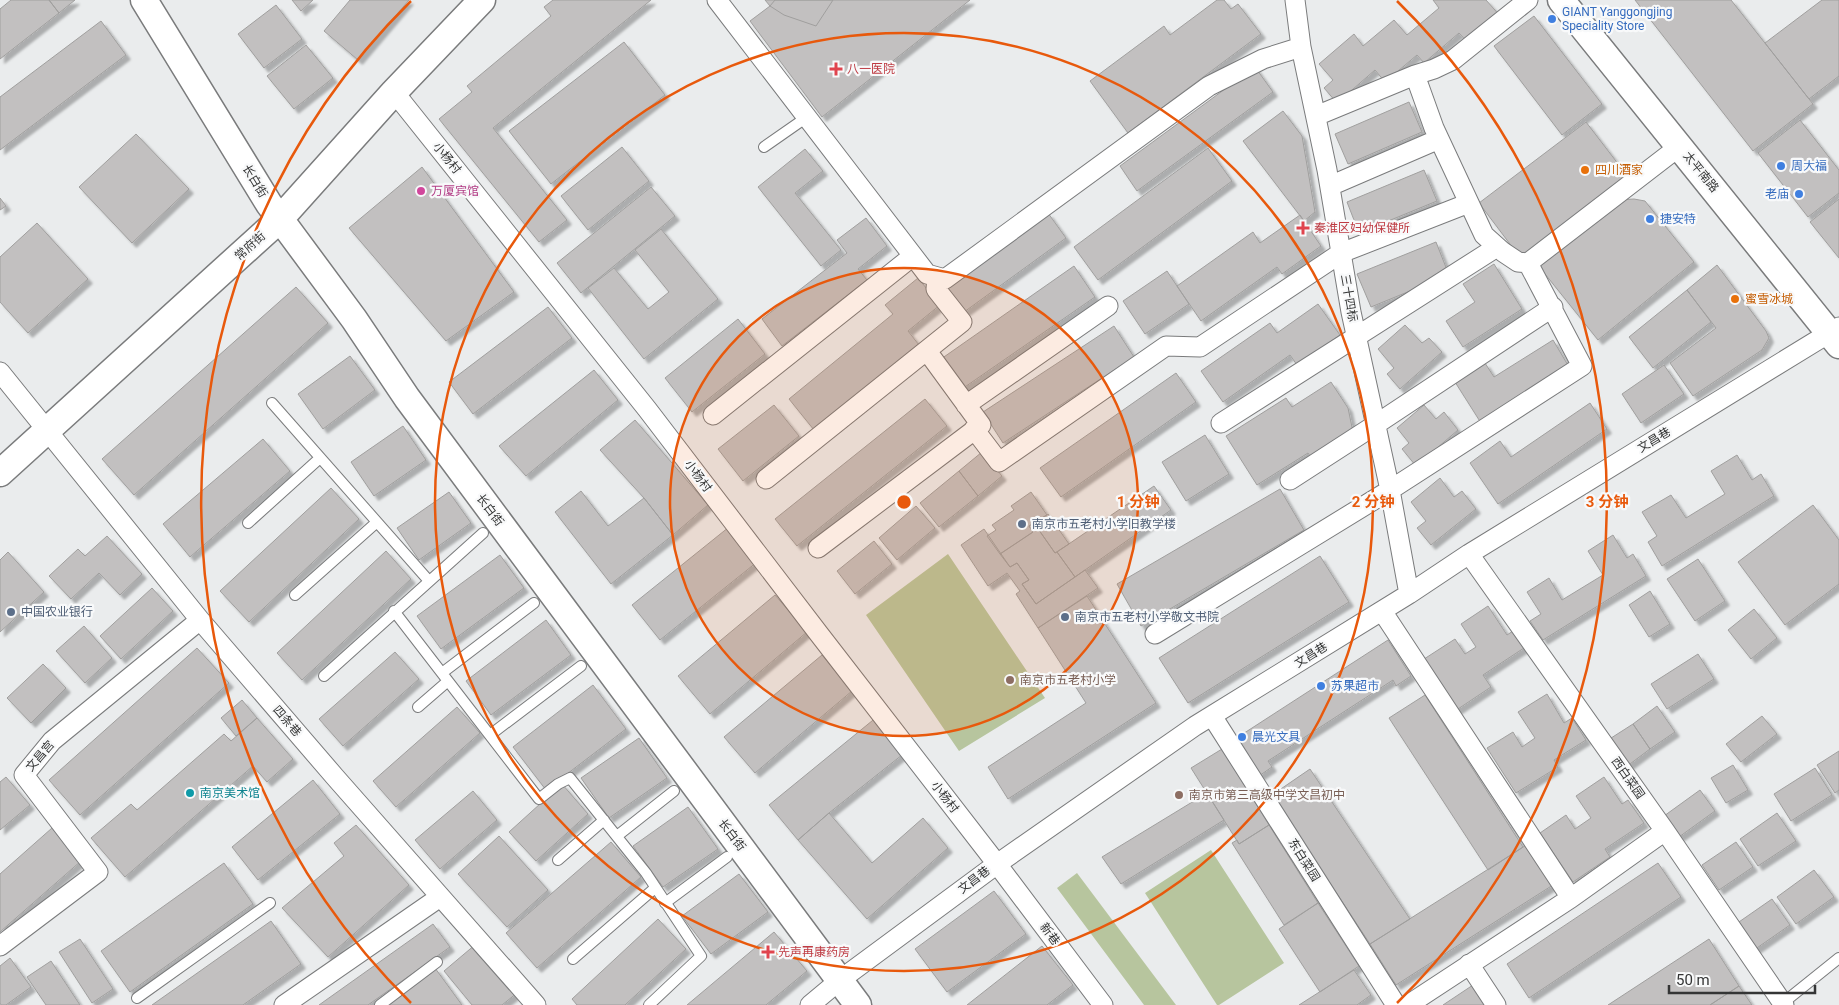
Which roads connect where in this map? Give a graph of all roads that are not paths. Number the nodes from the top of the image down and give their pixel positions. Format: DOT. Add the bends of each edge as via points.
graph roads {
  1 [pos="144,0"];
  2 [pos="482,0"];
  3 [pos="717,0"];
  4 [pos="1295,0"];
  5 [pos="1528,0"];
  6 [pos="1561,0"];
  7 [pos="1301,47"];
  8 [pos="1415,75"];
  9 [pos="394,92"];
  10 [pos="1316,116"];
  11 [pos="807,117"];
  12 [pos="1439,139"];
  13 [pos="1680,146"];
  14 [pos="764,147"];
  15 [pos="1330,186"];
  16 [pos="1469,203"];
  17 [pos="280,219"];
  18 [pos="1497,247"];
  19 [pos="1341,253"];
  20 [pos="913,256"];
  21 [pos="1528,263"];
  22 [pos="936,276"];
  23 [pos="1108,306"];
  24 [pos="1552,307"];
  25 [pos="1836,335"];
  26 [pos="1356,336"];
  27 [pos="927,350"];
  28 [pos="0,372"];
  29 [pos="272,403"];
  30 [pos="966,404"];
  31 [pos="713,415"];
  32 [pos="1220,423"];
  33 [pos="1376,426"];
  34 [pos="974,430"];
  35 [pos="46,431"];
  36 [pos="320,458"];
  37 [pos="0,473"];
  38 [pos="766,479"];
  39 [pos="1290,480"];
  40 [pos="1390,490"];
  41 [pos="377,522"];
  42 [pos="248,523"];
  43 [pos="483,533"];
  44 [pos="818,548"];
  45 [pos="1469,554"];
  46 [pos="429,581"];
  47 [pos="1409,594"];
  48 [pos="295,595"];
  49 [pos="534,603"];
  50 [pos="394,611"];
  51 [pos="1382,611"];
  52 [pos="200,620"];
  53 [pos="1155,634"];
  54 [pos="581,666"];
  55 [pos="324,676"];
  56 [pos="445,677"];
  57 [pos="418,707"];
  58 [pos="1212,716"];
  59 [pos="490,735"];
  60 [pos="674,791"];
  61 [pos="604,820"];
  62 [pos="1665,831"];
  63 [pos="617,836"];
  64 [pos="727,857"];
  65 [pos="558,860"];
  66 [pos="997,864"];
  67 [pos="655,888"];
  68 [pos="440,897"];
  69 [pos="1571,898"];
  70 [pos="665,902"];
  71 [pos="270,903"];
  72 [pos="0,946"];
  73 [pos="1839,958"];
  74 [pos="573,959"];
  75 [pos="436,962"];
  76 [pos="1469,964"];
  77 [pos="840,980"];
  78 [pos="137,998"];
  79 [pos="1784,1004"];
  80 [pos="284,1005"];
  81 [pos="380,1005"];
  82 [pos="536,1005"];
  83 [pos="649,1005"];
  84 [pos="810,1005"];
  85 [pos="858,1005"];
  86 [pos="1103,1005"];
  87 [pos="1396,1005"];
  88 [pos="1408,1005"];
  89 [pos="1496,1005"];
  1 -- 17 [label="street, 长白街"];
  2 -- 9 [label="street, 常府街"];
  3 -- 11 [label="street"];
  4 -- 7 [label="street, 三十四标"];
  5 -- 8 [label="street" via="1453,60"];
  6 -- 13 [label="street, 太平南路"];
  7 -- 10 [label="street, 三十四标"];
  7 -- 22 [label="street" via="1263,59 1209,86 944,279"];
  8 -- 10 [label="street"];
  8 -- 12 [label="street"];
  9 -- 17 [label="street, 常府街"];
  9 -- 66 [label="street, 小杨村" via="647,409"];
  10 -- 15 [label="street, 三十四标"];
  11 -- 14 [label="lane"];
  11 -- 20 [label="street"];
  12 -- 15 [label="street"];
  12 -- 16 [label="street"];
  13 -- 21 [label="street"];
  13 -- 25 [label="street, 太平南路"];
  15 -- 19 [label="street, 三十四标"];
  16 -- 18 [label="street" via="1484,235"];
  16 -- 19 [label="street"];
  17 -- 35 [label="street, 常府街"];
  17 -- 77 [label="street, 长白街" via="419,414"];
  18 -- 21 [label="street" via="1518,262"];
  18 -- 26 [label="street"];
  19 -- 26 [label="street, 三十四标"];
  19 -- 34 [label="street" via="1200,347 1166,346 998,462"];
  20 -- 22 [label="street" via="927,274"];
  20 -- 31 [label="street"];
  21 -- 24 [label="street"];
  22 -- 27 [label="street" via="936,289 962,322"];
  23 -- 30 [label="street"];
  24 -- 33 [label="street"];
  24 -- 40 [label="street" via="1582,366"];
  25 -- 45 [label="street, 文昌巷"];
  26 -- 32 [label="street"];
  26 -- 33 [label="street, 三十四标"];
  27 -- 30 [label="street"];
  27 -- 38 [label="street"];
  28 -- 35 [label="street, 四条巷"];
  29 -- 36 [label="lane"];
  30 -- 34 [label="street" via="981,424"];
  33 -- 39 [label="street"];
  33 -- 40 [label="street, 三十四标"];
  34 -- 44 [label="street"];
  35 -- 37 [label="street, 常府街"];
  35 -- 52 [label="street, 四条巷"];
  36 -- 41 [label="lane"];
  36 -- 42 [label="lane"];
  40 -- 47 [label="street, 三十四标"];
  40 -- 53 [label="street"];
  41 -- 46 [label="lane"];
  41 -- 48 [label="lane"];
  43 -- 46 [label="lane"];
  45 -- 47 [label="street, 文昌巷"];
  45 -- 62 [label="street, 西白菜园"];
  46 -- 50 [label="lane"];
  47 -- 51 [label="street, 文昌巷"];
  49 -- 56 [label="lane"];
  50 -- 55 [label="lane"];
  50 -- 56 [label="lane"];
  51 -- 58 [label="street, 文昌巷"];
  51 -- 69 [label="street"];
  52 -- 68 [label="street, 四条巷"];
  52 -- 72 [label="street, 文昌宫" via="52,741 24,775 98,872"];
  54 -- 59 [label="lane"];
  56 -- 57 [label="lane"];
  56 -- 59 [label="lane"];
  58 -- 66 [label="street, 文昌巷"];
  58 -- 87 [label="street, 东白菜园"];
  59 -- 61 [label="lane" via="539,799 570,778"];
  60 -- 63 [label="lane"];
  61 -- 63 [label="lane"];
  61 -- 65 [label="lane"];
  62 -- 69 [label="street"];
  62 -- 79 [label="street, 西白菜园"];
  63 -- 67 [label="lane"];
  64 -- 70 [label="lane"];
  66 -- 77 [label="street, 文昌巷"];
  66 -- 86 [label="street, 新巷"];
  67 -- 70 [label="lane"];
  67 -- 74 [label="lane"];
  68 -- 80 [label="street"];
  68 -- 82 [label="street, 四条巷"];
  69 -- 76 [label="street"];
  70 -- 83 [label="lane" via="701,956"];
  71 -- 78 [label="lane"];
  73 -- 79 [label="lane"];
  75 -- 81 [label="lane"];
  76 -- 88 [label="street"];
  76 -- 89 [label="street"];
  77 -- 84 [label="street, 文昌巷"];
  77 -- 85 [label="street, 长白街"];
}
